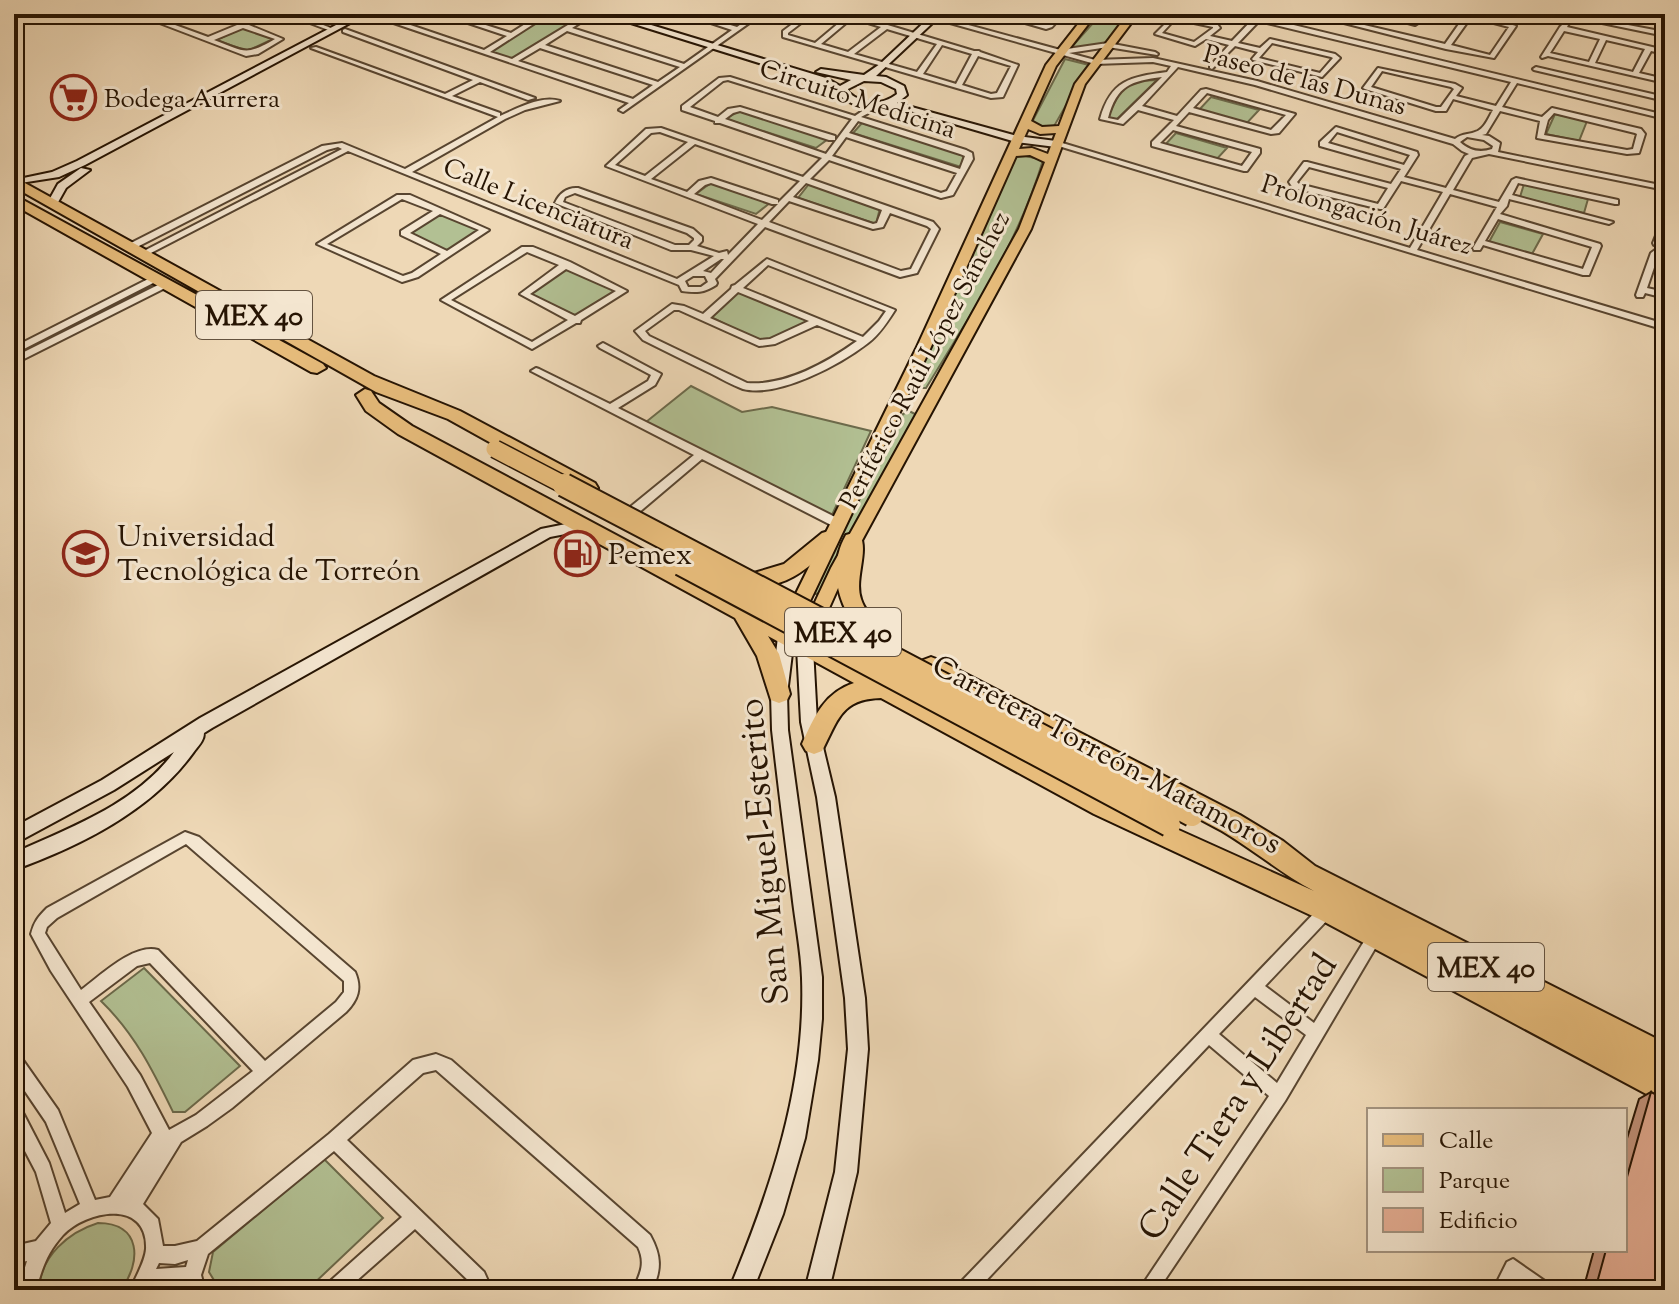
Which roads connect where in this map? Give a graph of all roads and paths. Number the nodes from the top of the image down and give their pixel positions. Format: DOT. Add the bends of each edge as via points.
graph roads {
  1 [pos="139,14"];
  2 [pos="213,14"];
  3 [pos="271,14"];
  4 [pos="289,14"];
  5 [pos="363,14"];
  6 [pos="376,14"];
  7 [pos="444,14"];
  8 [pos="522,14"];
  9 [pos="546,14"];
  10 [pos="591,14"];
  11 [pos="606,14"];
  12 [pos="634,14"];
  13 [pos="687,14"];
  14 [pos="759,14"];
  15 [pos="810,14"];
  16 [pos="921,14"];
  17 [pos="997,14"];
  18 [pos="1061,14"];
  19 [pos="1091,14"];
  20 [pos="1133,14"];
  21 [pos="1240,14"];
  22 [pos="1351,14"];
  23 [pos="1378,14"];
  24 [pos="1423,14"];
  25 [pos="1470,14"];
  26 [pos="1573,14"];
  27 [pos="1643,14"];
  28 [pos="848,15"];
  29 [pos="940,16"];
  30 [pos="1258,16"];
  31 [pos="538,19"];
  32 [pos="1665,19"];
  33 [pos="1415,23"];
  34 [pos="243,25"];
  35 [pos="886,27"];
  36 [pos="1562,28"];
  37 [pos="567,29"];
  38 [pos="737,29"];
  39 [pos="333,30"];
  40 [pos="345,31"];
  41 [pos="1665,34"];
  42 [pos="511,35"];
  43 [pos="916,35"];
  44 [pos="1206,37"];
  45 [pos="1403,37"];
  46 [pos="1604,38"];
  47 [pos="207,40"];
  48 [pos="941,42"];
  49 [pos="717,43"];
  50 [pos="1234,44"];
  51 [pos="539,45"];
  52 [pos="816,45"];
  53 [pos="1108,45"];
  54 [pos="1446,47"];
  55 [pos="314,48"];
  56 [pos="1649,48"];
  57 [pos="1259,50"];
  58 [pos="1060,51"];
  59 [pos="485,52"];
  60 [pos="977,52"];
  61 [pos="1665,52"];
  62 [pos="1546,54"];
  63 [pos="848,55"];
  64 [pos="1154,57"];
  65 [pos="513,61"];
  66 [pos="1095,62"];
  67 [pos="1591,64"];
  68 [pos="1176,65"];
  69 [pos="685,66"];
  70 [pos="888,67"];
  71 [pos="1212,67"];
  72 [pos="1169,74"];
  73 [pos="1635,74"];
  74 [pos="918,76"];
  75 [pos="862,78"];
  76 [pos="480,79"];
  77 [pos="1259,81"];
  78 [pos="1515,81"];
  79 [pos="1665,81"];
  80 [pos="894,82"];
  81 [pos="659,85"];
  82 [pos="958,87"];
  83 [pos="903,92"];
  84 [pos="846,95"];
  85 [pos="446,96"];
  86 [pos="1452,97"];
  87 [pos="531,98"];
  88 [pos="1665,99"];
  89 [pos="556,101"];
  90 [pos="634,102"];
  91 [pos="882,104"];
  92 [pos="1137,107"];
  93 [pos="1498,108"];
  94 [pos="1188,109"];
  95 [pos="623,110"];
  96 [pos="497,115"];
  97 [pos="1665,117"];
  98 [pos="853,118"];
  99 [pos="1180,119"];
  100 [pos="1544,120"];
  101 [pos="718,121"];
  102 [pos="1172,127"];
  103 [pos="1062,129"];
  104 [pos="1020,131"];
  105 [pos="845,134"];
  106 [pos="1482,135"];
  107 [pos="832,138"];
  108 [pos="1457,140"];
  109 [pos="693,142"];
  110 [pos="127,143"];
  111 [pos="1056,144"];
  112 [pos="349,148"];
  113 [pos="1495,150"];
  114 [pos="1010,153"];
  115 [pos="1470,153"];
  116 [pos="823,155"];
  117 [pos="1050,160"];
  118 [pos="1405,168"];
  119 [pos="407,171"];
  120 [pos="962,172"];
  121 [pos="1399,178"];
  122 [pos="646,179"];
  123 [pos="801,179"];
  124 [pos="1665,186"];
  125 [pos="15,187"];
  126 [pos="1393,187"];
  127 [pos="246,188"];
  128 [pos="1447,192"];
  129 [pos="258,194"];
  130 [pos="688,195"];
  131 [pos="1508,196"];
  132 [pos="789,198"];
  133 [pos="53,202"];
  134 [pos="775,202"];
  135 [pos="493,205"];
  136 [pos="1503,206"];
  137 [pos="887,209"];
  138 [pos="439,211"];
  139 [pos="1497,216"];
  140 [pos="466,222"];
  141 [pos="760,222"];
  142 [pos="1665,223"];
  143 [pos="1660,239"];
  144 [pos="694,244"];
  145 [pos="138,250"];
  146 [pos="1413,250"];
  147 [pos="447,254"];
  148 [pos="616,255"];
  149 [pos="727,255"];
  150 [pos="567,264"];
  151 [pos="1665,264"];
  152 [pos="596,269"];
  153 [pos="691,274"];
  154 [pos="712,280"];
  155 [pos="161,281"];
  156 [pos="680,283"];
  157 [pos="703,290"];
  158 [pos="733,290"];
  159 [pos="1665,295"];
  160 [pos="724,299"];
  161 [pos="704,318"];
  162 [pos="577,321"];
  163 [pos="817,321"];
  164 [pos="1665,327"];
  165 [pos="865,341"];
  166 [pos="603,346"];
  167 [pos="14,351"];
  168 [pos="14,361"];
  169 [pos="536,371"];
  170 [pos="367,388"];
  171 [pos="899,397"];
  172 [pos="931,403"];
  173 [pos="610,409"];
  174 [pos="701,454"];
  175 [pos="554,511"];
  176 [pos="633,511"];
  177 [pos="581,526"];
  178 [pos="833,531"];
  179 [pos="546,533"];
  180 [pos="853,540"];
  181 [pos="761,578"];
  182 [pos="810,603"];
  183 [pos="739,612"];
  184 [pos="795,642"];
  185 [pos="887,643"];
  186 [pos="882,689"];
  187 [pos="779,694"];
  188 [pos="206,723"];
  189 [pos="814,744"];
  190 [pos="1180,820"];
  191 [pos="14,836"];
  192 [pos="14,862"];
  193 [pos="1307,875"];
  194 [pos="1327,910"];
  195 [pos="1376,935"];
  196 [pos="1254,987"];
  197 [pos="79,1001"];
  198 [pos="1208,1034"];
  199 [pos="1317,1034"];
  200 [pos="1665,1058"];
  201 [pos="14,1062"];
  202 [pos="264,1071"];
  203 [pos="1665,1089"];
  204 [pos="1279,1095"];
  205 [pos="14,1113"];
  206 [pos="167,1136"];
  207 [pos="335,1140"];
  208 [pos="125,1204"];
  209 [pos="90,1208"];
  210 [pos="414,1218"];
  211 [pos="61,1226"];
  212 [pos="201,1248"];
  213 [pos="41,1249"];
  214 [pos="154,1254"];
  215 [pos="14,1255"];
  216 [pos="23,1282"];
  217 [pos="194,1282"];
  218 [pos="143,1284"];
  219 [pos="333,1290"];
  220 [pos="483,1290"];
  221 [pos="642,1290"];
  222 [pos="741,1290"];
  223 [pos="817,1290"];
  224 [pos="965,1290"];
  225 [pos="1148,1290"];
  226 [pos="1502,1290"];
  227 [pos="1543,1290"];
  1 -- 47 [label="street"];
  2 -- 34 [label="street"];
  3 -- 34 [label="street"];
  4 -- 39 [label="street"];
  5 -- 39 [label="street"];
  6 -- 40 [label="street"];
  6 -- 59 [label="street"];
  7 -- 42 [label="street"];
  8 -- 31 [label="street"];
  9 -- 31 [label="street"];
  10 -- 37 [label="street"];
  11 -- 49 [label="street"];
  12 -- 49 [label="street"];
  13 -- 38 [label="street"];
  14 -- 38 [label="street"];
  15 -- 52 [label="street" via="784,34"];
  16 -- 29 [label="street, Paseo de las Dunas"];
  17 -- 18 [label="street" via="1048,27"];
  19 -- 58 [label="main road, Periférico Raúl López Sánchez"];
  20 -- 53 [label="main road, Periférico Raúl López Sánchez"];
  21 -- 30 [label="street"];
  22 -- 45 [label="street" via="1340,25"];
  23 -- 33 [label="street"];
  24 -- 33 [label="street"];
  25 -- 54 [label="street"];
  25 -- 54 [label="street" via="1513,26 1492,57"];
  26 -- 36 [label="street"];
  26 -- 41 [label="street"];
  27 -- 32 [label="street"];
  28 -- 35 [label="street"];
  28 -- 52 [label="street"];
  29 -- 43 [label="street"];
  29 -- 58 [label="street, Paseo de las Dunas"];
  30 -- 50 [label="street"];
  30 -- 78 [label="street"];
  31 -- 42 [label="street"];
  33 -- 45 [label="street"];
  34 -- 47 [label="street"];
  34 -- 47 [label="street" via="280,39 252,54"];
  35 -- 43 [label="street"];
  35 -- 63 [label="street"];
  36 -- 46 [label="street"];
  36 -- 62 [label="street"];
  37 -- 51 [label="street"];
  37 -- 69 [label="street"];
  38 -- 49 [label="street"];
  39 -- 110 [label="street"];
  40 -- 55 [label="street"];
  40 -- 76 [label="street"];
  42 -- 59 [label="street"];
  43 -- 48 [label="street"];
  43 -- 70 [label="street"];
  44 -- 44 [label="street" via="1192,44 1157,33 1181,17 1217,26"];
  44 -- 50 [label="street"];
  45 -- 54 [label="street"];
  46 -- 56 [label="street"];
  46 -- 67 [label="street"];
  48 -- 60 [label="street"];
  48 -- 74 [label="street"];
  49 -- 69 [label="street"];
  49 -- 75 [label="street" via="824,73"];
  49 -- 84 [label="street" via="823,80"];
  50 -- 57 [label="street"];
  50 -- 71 [label="street"];
  51 -- 65 [label="street"];
  51 -- 81 [label="street"];
  52 -- 63 [label="street"];
  53 -- 58 [label="street, Paseo de las Dunas"];
  53 -- 64 [label="street, Paseo de las Dunas"];
  53 -- 66 [label="main road, Periférico Raúl López Sánchez"];
  55 -- 85 [label="street"];
  55 -- 110 [label="street"];
  56 -- 61 [label="street"];
  56 -- 73 [label="street"];
  57 -- 57 [label="street" via="1275,41 1337,58 1322,75 1258,60 1253,57"];
  58 -- 66 [label="street, Paseo de las Dunas"];
  58 -- 104 [label="main road, Periférico Raúl López Sánchez"];
  59 -- 65 [label="street"];
  60 -- 82 [label="street"];
  60 -- 82 [label="street" via="1015,65 999,96"];
  62 -- 67 [label="street"];
  62 -- 88 [label="street" via="1534,72"];
  63 -- 70 [label="street"];
  64 -- 66 [label="street, Paseo de las Dunas"];
  64 -- 68 [label="street, Paseo de las Dunas"];
  64 -- 71 [label="street, Paseo de las Dunas"];
  65 -- 90 [label="street"];
  66 -- 103 [label="main road, Periférico Raúl López Sánchez"];
  67 -- 73 [label="street"];
  68 -- 72 [label="street"];
  68 -- 77 [label="street, Paseo de las Dunas"];
  69 -- 81 [label="street"];
  70 -- 74 [label="street"];
  70 -- 75 [label="street"];
  70 -- 80 [label="street"];
  71 -- 77 [label="street, Paseo de las Dunas"];
  72 -- 92 [label="street"];
  72 -- 92 [label="street" via="1119,86 1104,119 1118,122"];
  73 -- 79 [label="street"];
  74 -- 82 [label="street"];
  75 -- 80 [label="street"];
  75 -- 84 [label="street" via="845,85"];
  76 -- 85 [label="street"];
  76 -- 87 [label="street"];
  77 -- 108 [label="street, Paseo de las Dunas"];
  78 -- 93 [label="street"];
  78 -- 97 [label="street"];
  80 -- 83 [label="street"];
  81 -- 90 [label="street"];
  83 -- 91 [label="street"];
  83 -- 104 [label="street" via="917,101"];
  84 -- 91 [label="street"];
  84 -- 98 [label="street"];
  85 -- 96 [label="street"];
  86 -- 86 [label="street" via="1458,88 1453,85 1386,69 1380,69 1366,87 1440,109"];
  86 -- 93 [label="street"];
  89 -- 119 [label="street" via="502,119"];
  90 -- 95 [label="street"];
  91 -- 98 [label="street"];
  91 -- 104 [label="street"];
  92 -- 99 [label="street"];
  93 -- 100 [label="street"];
  93 -- 106 [label="street"];
  94 -- 94 [label="street" via="1271,132 1291,114 1206,91"];
  94 -- 99 [label="street"];
  98 -- 101 [label="street, Circuito Medicina" via="726,78 685,106"];
  98 -- 105 [label="street"];
  98 -- 107 [label="street"];
  98 -- 120 [label="street, Circuito Medicina" via="967,154"];
  99 -- 102 [label="street"];
  100 -- 100 [label="street" via="1549,111 1557,111 1641,134 1636,151 1627,152 1544,138 1538,134"];
  101 -- 107 [label="street, Circuito Medicina" via="740,109"];
  101 -- 116 [label="street, Circuito Medicina"];
  102 -- 102 [label="street" via="1255,150 1258,154 1244,169 1237,169 1156,146"];
  103 -- 104 [label="main road"];
  103 -- 111 [label="main road, Periférico Raúl López Sánchez"];
  104 -- 111 [label="street"];
  104 -- 114 [label="main road, Periférico Raúl López Sánchez"];
  105 -- 116 [label="street"];
  105 -- 120 [label="street"];
  106 -- 108 [label="street"];
  106 -- 113 [label="street"];
  107 -- 116 [label="street"];
  108 -- 115 [label="street"];
  109 -- 122 [label="street"];
  109 -- 122 [label="street" via="649,131 609,165"];
  109 -- 123 [label="street"];
  110 -- 125 [label="street"];
  110 -- 133 [label="street" via="69,180"];
  111 -- 117 [label="main road, Periférico Raúl López Sánchez"];
  111 -- 146 [label="street, Prolongación Juárez"];
  112 -- 119 [label="street, Calle Licenciatura"];
  112 -- 127 [label="street" via="325,148"];
  112 -- 129 [label="street"];
  113 -- 115 [label="street"];
  113 -- 124 [label="street"];
  114 -- 117 [label="main road" via="1032,151"];
  114 -- 171 [label="main road, Periférico Raúl López Sánchez"];
  115 -- 128 [label="street"];
  116 -- 120 [label="street, Circuito Medicina" via="941,196 950,193"];
  116 -- 123 [label="street"];
  117 -- 172 [label="main road, Periférico Raúl López Sánchez" via="1025,229"];
  118 -- 118 [label="street" via="1414,154 1336,129 1323,143"];
  118 -- 121 [label="street"];
  119 -- 135 [label="street, Calle Licenciatura"];
  121 -- 126 [label="street"];
  121 -- 128 [label="street"];
  122 -- 130 [label="street"];
  123 -- 132 [label="street"];
  123 -- 134 [label="street"];
  123 -- 137 [label="street"];
  125 -- 133 [label="highway, MEX 40"];
  125 -- 155 [label="highway, Carretera Torreón-Matamoros / MEX 40"];
  126 -- 126 [label="street" via="1307,164 1293,182 1378,208"];
  127 -- 129 [label="street"];
  127 -- 145 [label="street"];
  128 -- 136 [label="street"];
  128 -- 146 [label="street"];
  129 -- 145 [label="street"];
  130 -- 134 [label="street" via="711,180"];
  130 -- 141 [label="street"];
  131 -- 131 [label="street" via="1607,226 1616,199 1516,180"];
  131 -- 136 [label="street"];
  132 -- 137 [label="street" via="873,227 880,225"];
  132 -- 141 [label="street"];
  133 -- 145 [label="highway, MEX 40"];
  134 -- 141 [label="street"];
  135 -- 140 [label="street"];
  135 -- 148 [label="street, Calle Licenciatura"];
  136 -- 139 [label="street"];
  137 -- 141 [label="street" via="935,229 911,273 900,274"];
  138 -- 140 [label="street"];
  138 -- 147 [label="street" via="404,233"];
  138 -- 147 [label="street" via="397,198 321,244 398,279 415,275"];
  139 -- 139 [label="street" via="1597,246 1586,273 1479,245"];
  140 -- 147 [label="street" via="485,230"];
  141 -- 149 [label="street"];
  142 -- 143 [label="street"];
  144 -- 144 [label="street" via="698,237 690,231 587,192 575,190 559,199 561,205 667,247"];
  144 -- 149 [label="street"];
  145 -- 170 [label="highway, MEX 40"];
  146 -- 164 [label="street, Prolongación Juárez"];
  148 -- 152 [label="street"];
  148 -- 153 [label="street, Calle Licenciatura"];
  148 -- 156 [label="street, Calle Licenciatura"];
  149 -- 153 [label="street"];
  149 -- 154 [label="street"];
  150 -- 152 [label="street"];
  150 -- 162 [label="street" via="524,294"];
  150 -- 162 [label="street" via="520,250 445,300 532,346"];
  151 -- 159 [label="street" via="1653,257 1641,292"];
  152 -- 162 [label="street" via="623,291"];
  153 -- 154 [label="street, Calle Licenciatura"];
  153 -- 156 [label="street"];
  154 -- 157 [label="street"];
  154 -- 158 [label="street, Calle Licenciatura"];
  155 -- 167 [label="street"];
  155 -- 168 [label="street"];
  155 -- 170 [label="highway, Carretera Torreón-Matamoros / MEX 40"];
  156 -- 157 [label="street, Calle Licenciatura" via="691,291"];
  157 -- 160 [label="street, Calle Licenciatura"];
  158 -- 160 [label="street"];
  158 -- 163 [label="street, Calle Licenciatura"];
  158 -- 165 [label="street" via="767,262 890,308"];
  160 -- 161 [label="street"];
  161 -- 163 [label="street" via="764,343"];
  161 -- 165 [label="street" via="672,307 640,334 751,388 819,368"];
  163 -- 165 [label="street, Calle Licenciatura"];
  166 -- 173 [label="street" via="656,374 652,383"];
  169 -- 173 [label="street"];
  170 -- 175 [label="highway" via="372,407 387,419"];
  170 -- 176 [label="highway" via="454,415"];
  170 -- 190 [label="highway, Carretera Torreón-Matamoros / MEX 40, bridge"];
  171 -- 172 [label="main road"];
  171 -- 178 [label="main road, Periférico Raúl López Sánchez"];
  172 -- 180 [label="main road, Periférico Raúl López Sánchez"];
  173 -- 174 [label="street"];
  174 -- 176 [label="street"];
  174 -- 178 [label="street"];
  175 -- 177 [label="highway"];
  175 -- 179 [label="street"];
  176 -- 181 [label="highway"];
  177 -- 179 [label="street"];
  177 -- 183 [label="highway"];
  178 -- 181 [label="highway" via="791,570"];
  178 -- 182 [label="main road, Periférico Raúl López Sánchez"];
  179 -- 188 [label="street"];
  180 -- 182 [label="main road, Periférico Raúl López Sánchez"];
  180 -- 185 [label="highway" via="846,584 849,601 866,626"];
  181 -- 182 [label="highway"];
  181 -- 183 [label="highway" via="762,598"];
  182 -- 184 [label="main road, Periférico Raúl López Sánchez"];
  182 -- 184 [label="main road, Periférico Raúl López Sánchez"];
  182 -- 185 [label="highway"];
  183 -- 184 [label="highway"];
  183 -- 187 [label="highway" via="768,654"];
  184 -- 186 [label="highway"];
  184 -- 187 [label="street, San Miguel-Esterito"];
  184 -- 189 [label="street, San Miguel-Esterito"];
  185 -- 186 [label="highway" via="870,652 864,665"];
  185 -- 193 [label="highway" via="1178,794 1274,849"];
  186 -- 189 [label="highway" via="865,688 843,697 823,719"];
  186 -- 194 [label="highway" via="1130,820"];
  187 -- 222 [label="street, San Miguel-Esterito" via="813,1015 785,1179"];
  188 -- 191 [label="street"];
  188 -- 192 [label="street" via="158,782 95,822"];
  189 -- 223 [label="street, San Miguel-Esterito" via="855,998 858,1049 846,1172"];
  190 -- 193 [label="highway, MEX 40"];
  190 -- 194 [label="highway, Carretera Torreón-Matamoros / MEX 40"];
  193 -- 200 [label="highway, MEX 40"];
  194 -- 195 [label="highway, Carretera Torreón-Matamoros / MEX 40"];
  194 -- 196 [label="street"];
  195 -- 199 [label="street, Calle Tiera y Libertad"];
  195 -- 203 [label="highway, Carretera Torreón-Matamoros / MEX 40"];
  196 -- 198 [label="street"];
  196 -- 199 [label="street"];
  197 -- 202 [label="street" via="133,960 153,955"];
  197 -- 202 [label="street" via="38,934 41,923 175,842 194,841 353,984 341,1007"];
  197 -- 206 [label="street"];
  198 -- 204 [label="street"];
  198 -- 224 [label="street"];
  199 -- 204 [label="street, Calle Tiera y Libertad"];
  201 -- 209 [label="street" via="52,1116"];
  202 -- 206 [label="street"];
  204 -- 225 [label="street, Calle Tiera y Libertad"];
  205 -- 211 [label="street" via="43,1169"];
  206 -- 208 [label="street"];
  207 -- 210 [label="street"];
  207 -- 212 [label="street"];
  207 -- 221 [label="street" via="419,1066 445,1066 644,1241 652,1275"];
  208 -- 209 [label="street"];
  208 -- 214 [label="street" via="150,1223"];
  209 -- 211 [label="street"];
  210 -- 219 [label="street"];
  210 -- 220 [label="street" via="478,1278"];
  211 -- 213 [label="street"];
  212 -- 214 [label="street"];
  212 -- 217 [label="street"];
  213 -- 215 [label="street"];
  213 -- 216 [label="street"];
  214 -- 218 [label="street"];
  217 -- 218 [label="street"];
  226 -- 227 [label="street" via="1513,1268"];
}
